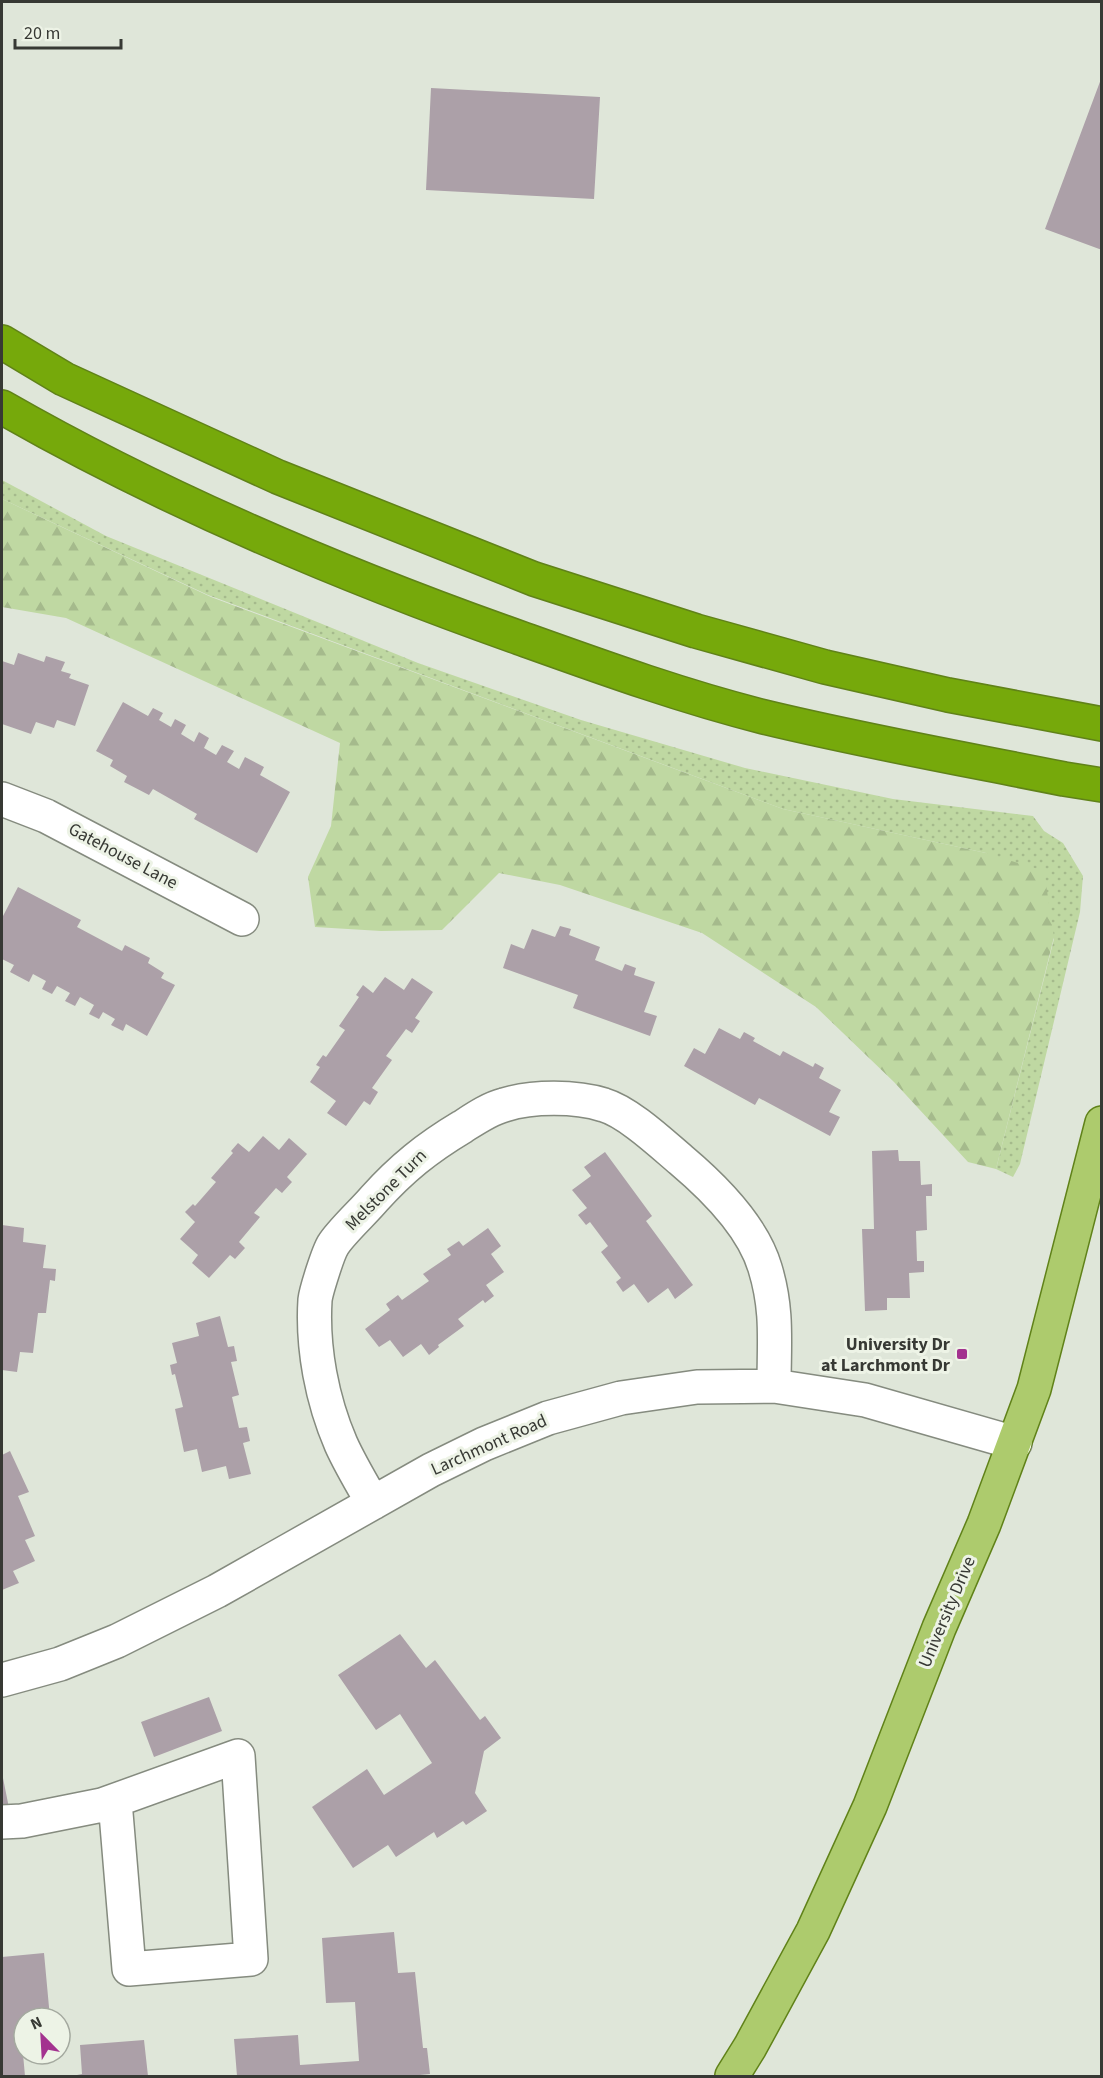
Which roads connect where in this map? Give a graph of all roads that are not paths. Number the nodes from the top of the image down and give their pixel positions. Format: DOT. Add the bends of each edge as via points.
graph roads {
  1 [pos="2,342"];
  2 [pos="2,407"];
  3 [pos="1101,724"];
  4 [pos="1101,785"];
  5 [pos="2,799"];
  6 [pos="242,918"];
  7 [pos="1101,1123"];
  8 [pos="774,1386"];
  9 [pos="1016,1443"];
  10 [pos="373,1503"];
  11 [pos="2,1680"];
  12 [pos="115,1801"];
  13 [pos="2,1822"];
  14 [pos="732,2076"];
  1 -- 3 [label="highway" via="64,379 278,477 534,579 825,667"];
  2 -- 4 [label="highway" via="160,490 295,551 419,601 650,684 763,717"];
  5 -- 6 [label="street, Gatehouse Lane" via="46,816"];
  7 -- 9 [label="main road, University Drive" via="1034,1389"];
  8 -- 9 [label="street, Larchmont Road" via="866,1400"];
  8 -- 10 [label="street, Larchmont Road" via="686,1388 621,1398 548,1418 484,1444"];
  8 -- 10 [label="street, Melstone Turn" via="776,1330 765,1267 735,1215 693,1170 639,1125 605,1105 567,1098 505,1104 415,1158 392,1180 333,1245 315,1298 323,1390 341,1445"];
  9 -- 14 [label="main road, University Drive" via="870,1806 813,1931"];
  10 -- 11 [label="street, Larchmont Road" via="217,1591 117,1641 60,1664"];
  12 -- 12 [label="street" via="238,1756 250,1959 129,1969"];
  12 -- 13 [label="street"];
}
